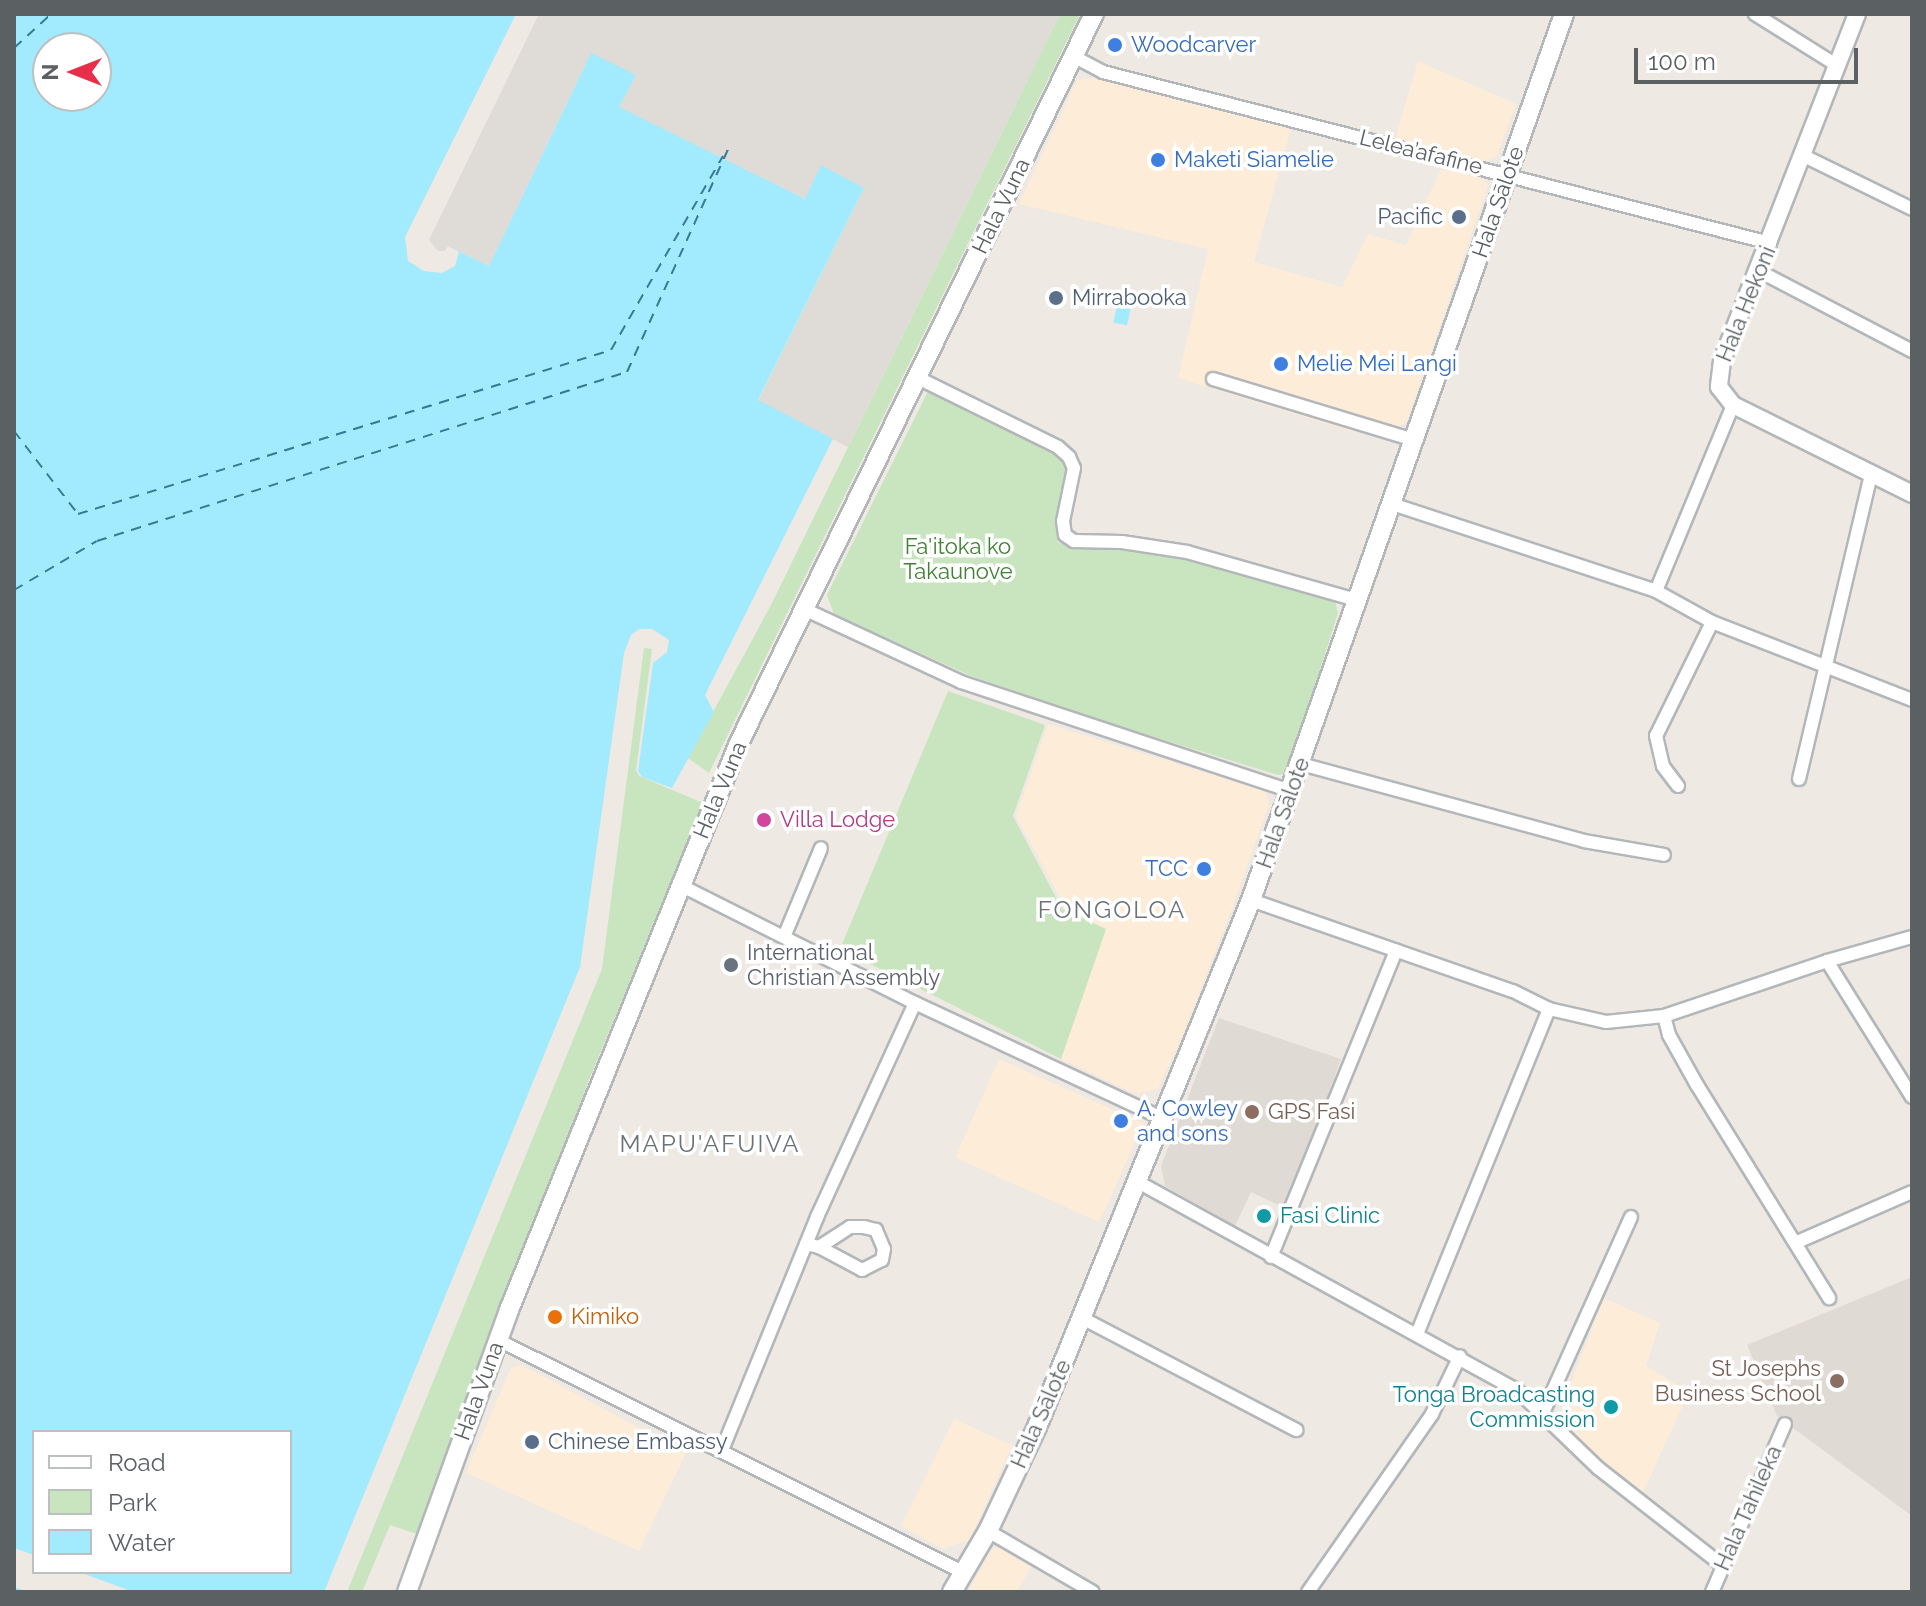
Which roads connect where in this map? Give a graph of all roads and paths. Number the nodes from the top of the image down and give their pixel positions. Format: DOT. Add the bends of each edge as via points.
graph roads {
  1 [pos="1094,14"];
  2 [pos="1564,14"];
  3 [pos="1755,14"];
  4 [pos="1857,14"];
  5 [pos="1073,56"];
  6 [pos="1838,66"];
  7 [pos="1804,156"];
  8 [pos="1507,174"];
  9 [pos="1912,209"];
  10 [pos="1770,243"];
  11 [pos="1759,271"];
  12 [pos="1912,351"];
  13 [pos="918,378"];
  14 [pos="1213,379"];
  15 [pos="1733,405"];
  16 [pos="1414,440"];
  17 [pos="1871,475"];
  18 [pos="1912,494"];
  19 [pos="1392,504"];
  20 [pos="1656,591"];
  21 [pos="1357,600"];
  22 [pos="804,609"];
  23 [pos="1712,622"];
  24 [pos="1823,667"];
  25 [pos="1912,700"];
  26 [pos="1301,764"];
  27 [pos="1799,779"];
  28 [pos="1678,786"];
  29 [pos="1291,791"];
  30 [pos="821,848"];
  31 [pos="1664,855"];
  32 [pos="680,885"];
  33 [pos="1251,900"];
  34 [pos="784,937"];
  35 [pos="1912,937"];
  36 [pos="1396,951"];
  37 [pos="1827,961"];
  38 [pos="915,1003"];
  39 [pos="1549,1009"];
  40 [pos="1664,1016"];
  41 [pos="1912,1097"];
  42 [pos="1162,1118"];
  43 [pos="1138,1182"];
  44 [pos="1912,1192"];
  45 [pos="1631,1217"];
  46 [pos="1797,1242"];
  47 [pos="812,1246"];
  48 [pos="1271,1257"];
  49 [pos="1829,1298"];
  50 [pos="1082,1318"];
  51 [pos="1417,1334"];
  52 [pos="498,1340"];
  53 [pos="1460,1356"];
  54 [pos="1542,1415"];
  55 [pos="1785,1424"];
  56 [pos="1296,1430"];
  57 [pos="722,1450"];
  58 [pos="988,1531"];
  59 [pos="1723,1566"];
  60 [pos="963,1572"];
  61 [pos="407,1592"];
  62 [pos="952,1592"];
  63 [pos="1093,1592"];
  64 [pos="1308,1592"];
  65 [pos="1712,1592"];
  1 -- 5 [label="main road, Hala Vuna"];
  2 -- 8 [label="main road, Hala Sālote"];
  3 -- 6 [label="street"];
  4 -- 6 [label="street, Hala Hekoni"];
  5 -- 8 [label="street, Lelea’afafine" via="1103,72"];
  5 -- 13 [label="main road, Hala Vuna"];
  6 -- 7 [label="street, Hala Hekoni"];
  7 -- 9 [label="street"];
  7 -- 10 [label="street, Hala Hekoni"];
  8 -- 10 [label="street, Lelea’afafine"];
  8 -- 16 [label="main road, Hala Sālote"];
  10 -- 11 [label="street, Hala Hekoni"];
  11 -- 12 [label="street"];
  11 -- 15 [label="street, Hala Hekoni" via="1719,373 1719,387"];
  13 -- 21 [label="street" via="1069,457 1074,468 1063,521 1065,535 1074,541 1187,552"];
  13 -- 22 [label="main road, Hala Vuna"];
  14 -- 16 [label="street"];
  15 -- 17 [label="street"];
  15 -- 20 [label="street"];
  16 -- 19 [label="main road, Hala Sālote"];
  17 -- 18 [label="street"];
  17 -- 24 [label="street"];
  19 -- 20 [label="street"];
  19 -- 21 [label="main road, Hala Sālote"];
  20 -- 23 [label="street"];
  21 -- 26 [label="main road, Hala Sālote"];
  22 -- 29 [label="street" via="961,682"];
  22 -- 32 [label="main road, Hala Vuna" via="739,743"];
  23 -- 24 [label="street"];
  23 -- 28 [label="street" via="1656,736 1663,766"];
  24 -- 25 [label="street"];
  24 -- 27 [label="street"];
  26 -- 29 [label="main road, Hala Sālote"];
  26 -- 31 [label="street" via="1584,841"];
  29 -- 33 [label="main road, Hala Sālote"];
  30 -- 34 [label="street"];
  32 -- 34 [label="street"];
  32 -- 52 [label="main road, Hala Vuna"];
  33 -- 36 [label="street"];
  33 -- 42 [label="main road, Hala Sālote"];
  34 -- 38 [label="street"];
  35 -- 37 [label="street"];
  36 -- 39 [label="street" via="1513,991"];
  36 -- 48 [label="street"];
  37 -- 40 [label="street"];
  37 -- 41 [label="street"];
  38 -- 42 [label="street"];
  38 -- 47 [label="street"];
  39 -- 40 [label="street" via="1606,1022"];
  39 -- 51 [label="street"];
  40 -- 46 [label="street" via="1697,1085"];
  42 -- 43 [label="main road, Hala Sālote"];
  43 -- 48 [label="street"];
  43 -- 50 [label="main road, Hala Sālote"];
  44 -- 46 [label="street"];
  45 -- 54 [label="street"];
  46 -- 49 [label="street"];
  47 -- 47 [label="street" via="850,1227 864,1227 876,1230 884,1249 882,1260 862,1270"];
  47 -- 57 [label="street"];
  48 -- 51 [label="street"];
  50 -- 56 [label="street"];
  50 -- 58 [label="main road, Hala Sālote"];
  51 -- 53 [label="street"];
  52 -- 57 [label="street"];
  52 -- 61 [label="main road, Hala Vuna"];
  53 -- 54 [label="street" via="1517,1390"];
  53 -- 64 [label="street" via="1432,1414"];
  54 -- 59 [label="street" via="1598,1468"];
  55 -- 59 [label="street, Hala Tahileka"];
  57 -- 60 [label="street"];
  58 -- 60 [label="main road, Hala Sālote"];
  58 -- 63 [label="street"];
  59 -- 65 [label="street, Hala Tahileka"];
  60 -- 62 [label="main road, Hala Sālote"];
}
